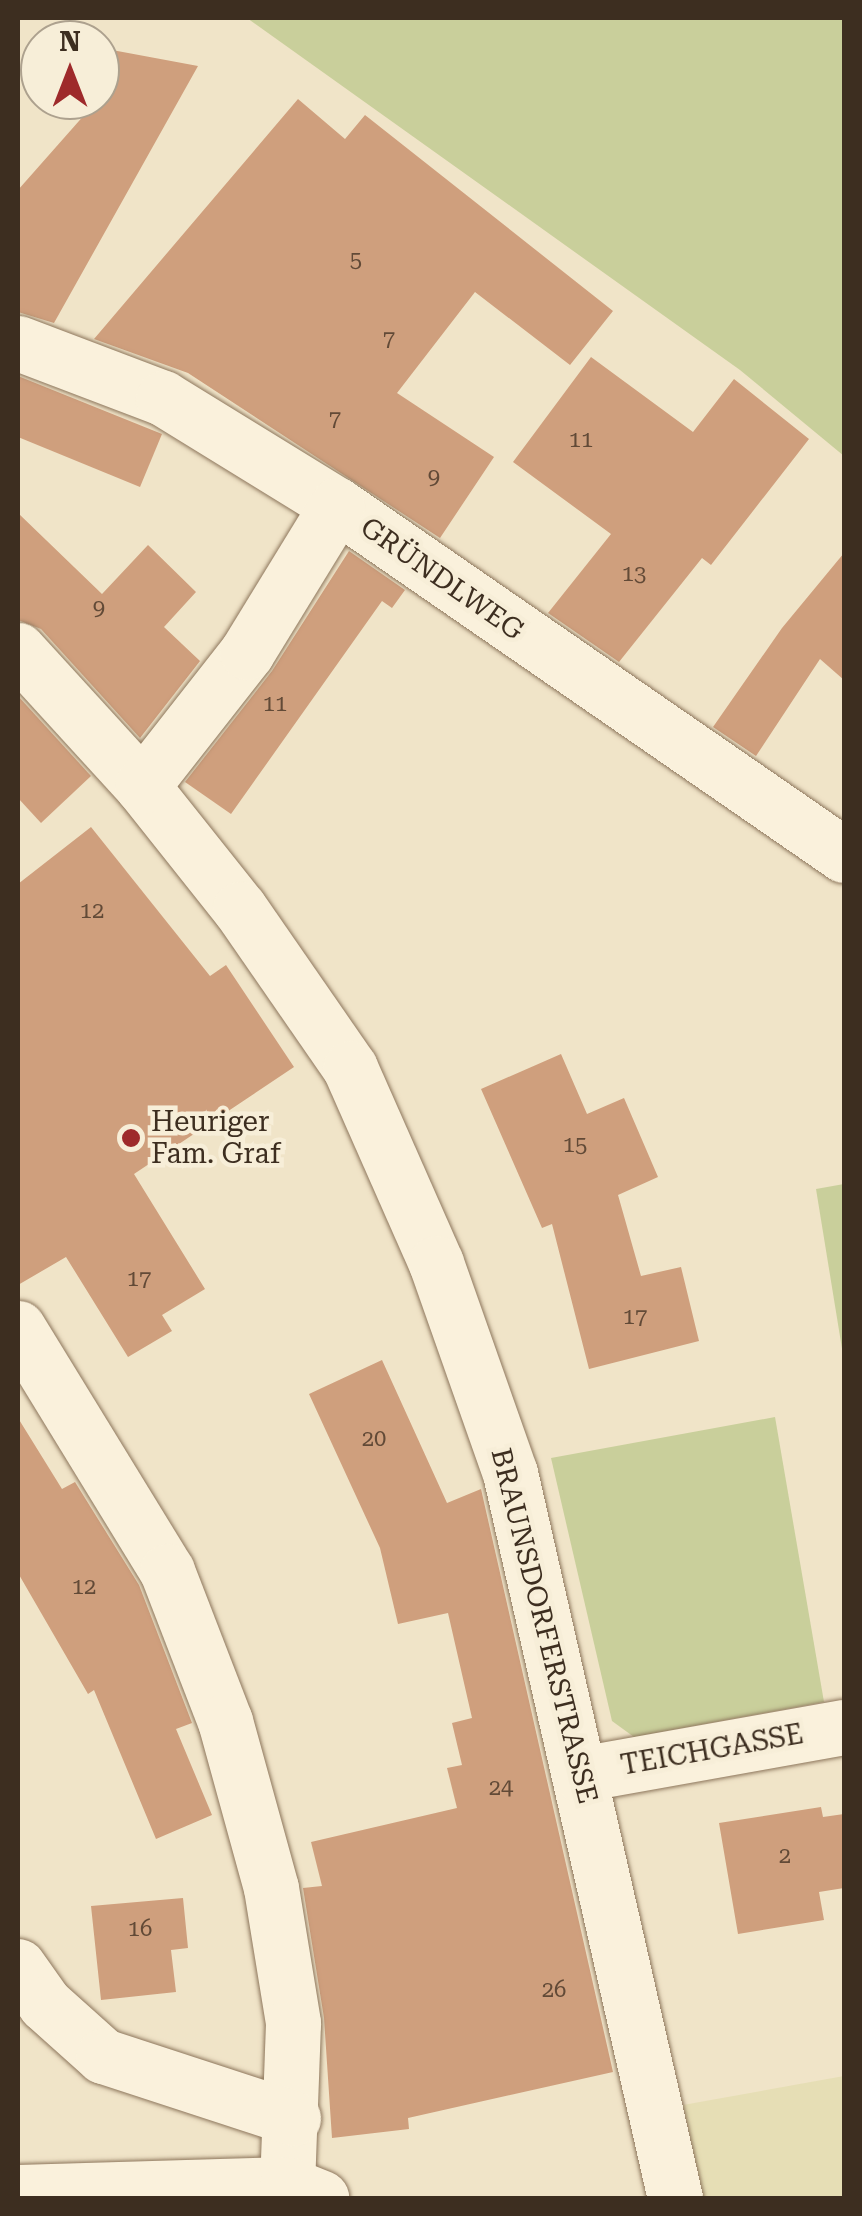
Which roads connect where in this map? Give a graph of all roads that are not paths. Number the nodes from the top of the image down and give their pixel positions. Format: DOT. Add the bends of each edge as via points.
graph roads {
  1 [pos="18,343"];
  2 [pos="336,506"];
  3 [pos="18,650"];
  4 [pos="142,786"];
  5 [pos="844,854"];
  6 [pos="18,1328"];
  7 [pos="844,1727"];
  8 [pos="580,1774"];
  9 [pos="18,1966"];
  10 [pos="293,2118"];
  11 [pos="305,2191"];
  12 [pos="18,2192"];
  13 [pos="675,2198"];
  1 -- 2 [label="street, GRÜNDLWEG" via="163,398"];
  2 -- 4 [label="street" via="247,652"];
  2 -- 5 [label="street, GRÜNDLWEG"];
  3 -- 4 [label="street, BRAUNSDORFERSTRASSE"];
  4 -- 8 [label="street, BRAUNSDORFERSTRASSE" via="240,909 350,1068 413,1210 510,1473"];
  6 -- 10 [label="street" via="167,1571 225,1721 271,1888 293,2024"];
  7 -- 8 [label="street, TEICHGASSE"];
  8 -- 13 [label="street, BRAUNSDORFERSTRASSE"];
  9 -- 10 [label="street" via="46,2004 103,2056"];
  10 -- 11 [label="street"];
  11 -- 12 [label="street"];
}
